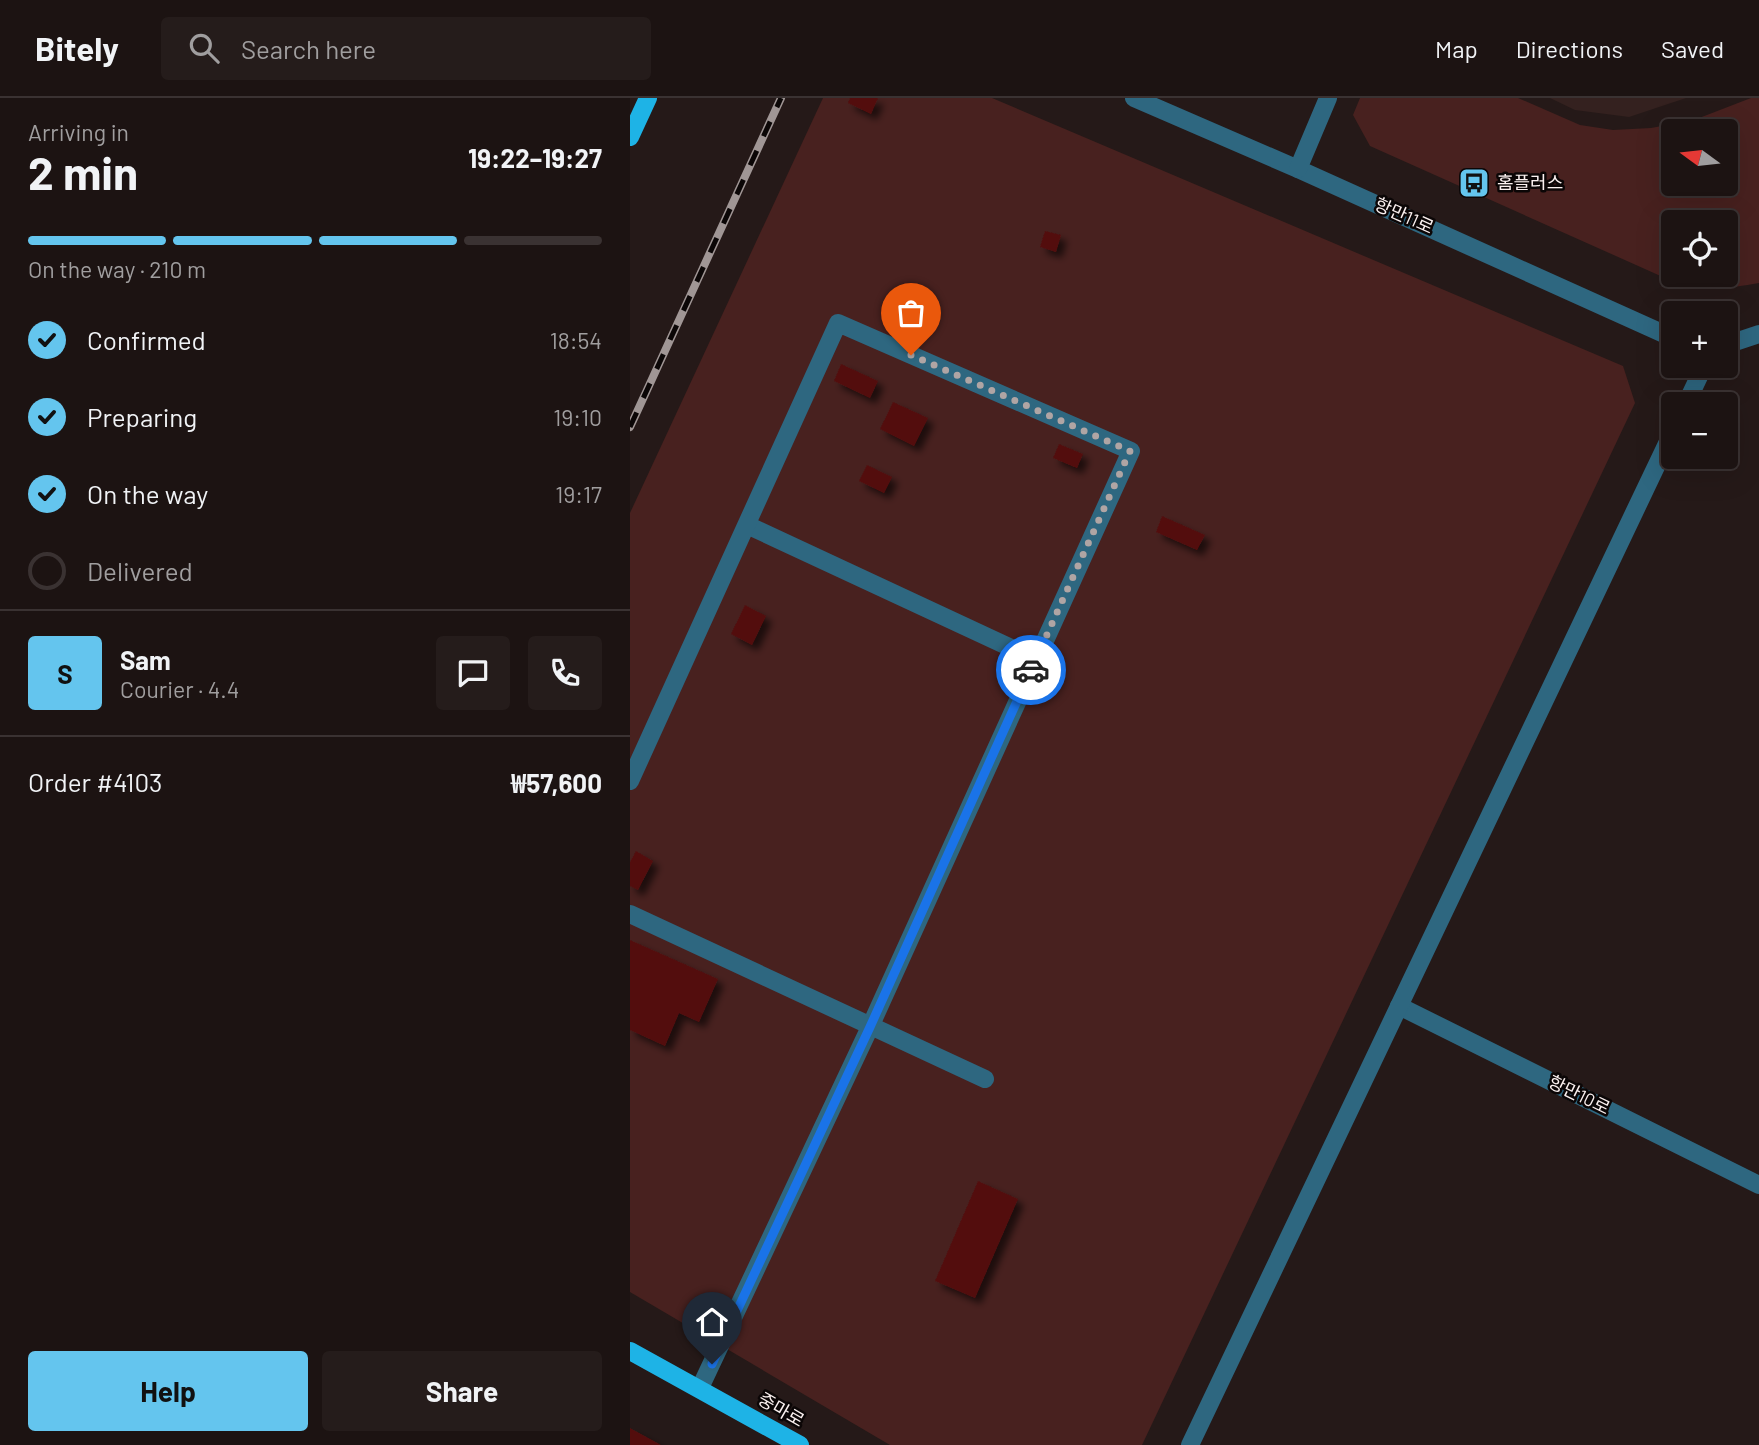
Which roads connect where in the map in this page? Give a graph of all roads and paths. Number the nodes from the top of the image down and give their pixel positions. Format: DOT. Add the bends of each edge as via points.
graph roads {
  1 [pos="648,98"];
  2 [pos="1134,98"];
  3 [pos="1328,98"];
  4 [pos="630,137"];
  5 [pos="1298,169"];
  6 [pos="1661,333"];
  7 [pos="1759,334"];
  8 [pos="1738,341"];
  9 [pos="1661,456"];
  10 [pos="747,525"];
  11 [pos="1035,659"];
  12 [pos="630,781"];
  13 [pos="630,914"];
  14 [pos="1399,1006"];
  15 [pos="870,1027"];
  16 [pos="985,1079"];
  17 [pos="1759,1185"];
  18 [pos="630,1351"];
  19 [pos="700,1388"];
  20 [pos="800,1445"];
  21 [pos="1190,1445"];
  1 -- 4 [label="main road"];
  2 -- 5 [label="street, 항만11로"];
  3 -- 5 [label="street"];
  5 -- 6 [label="street, 항만11로"];
  7 -- 8 [label="street"];
  9 -- 14 [label="street"];
  10 -- 11 [label="street"];
  10 -- 11 [label="street" via="838,323 1130,451"];
  10 -- 12 [label="street"];
  11 -- 15 [label="street"];
  13 -- 15 [label="street"];
  14 -- 17 [label="street, 항만10로"];
  14 -- 21 [label="street"];
  15 -- 16 [label="street"];
  15 -- 19 [label="street"];
  18 -- 19 [label="main road, 중마로"];
  19 -- 20 [label="main road, 중마로"];
}
